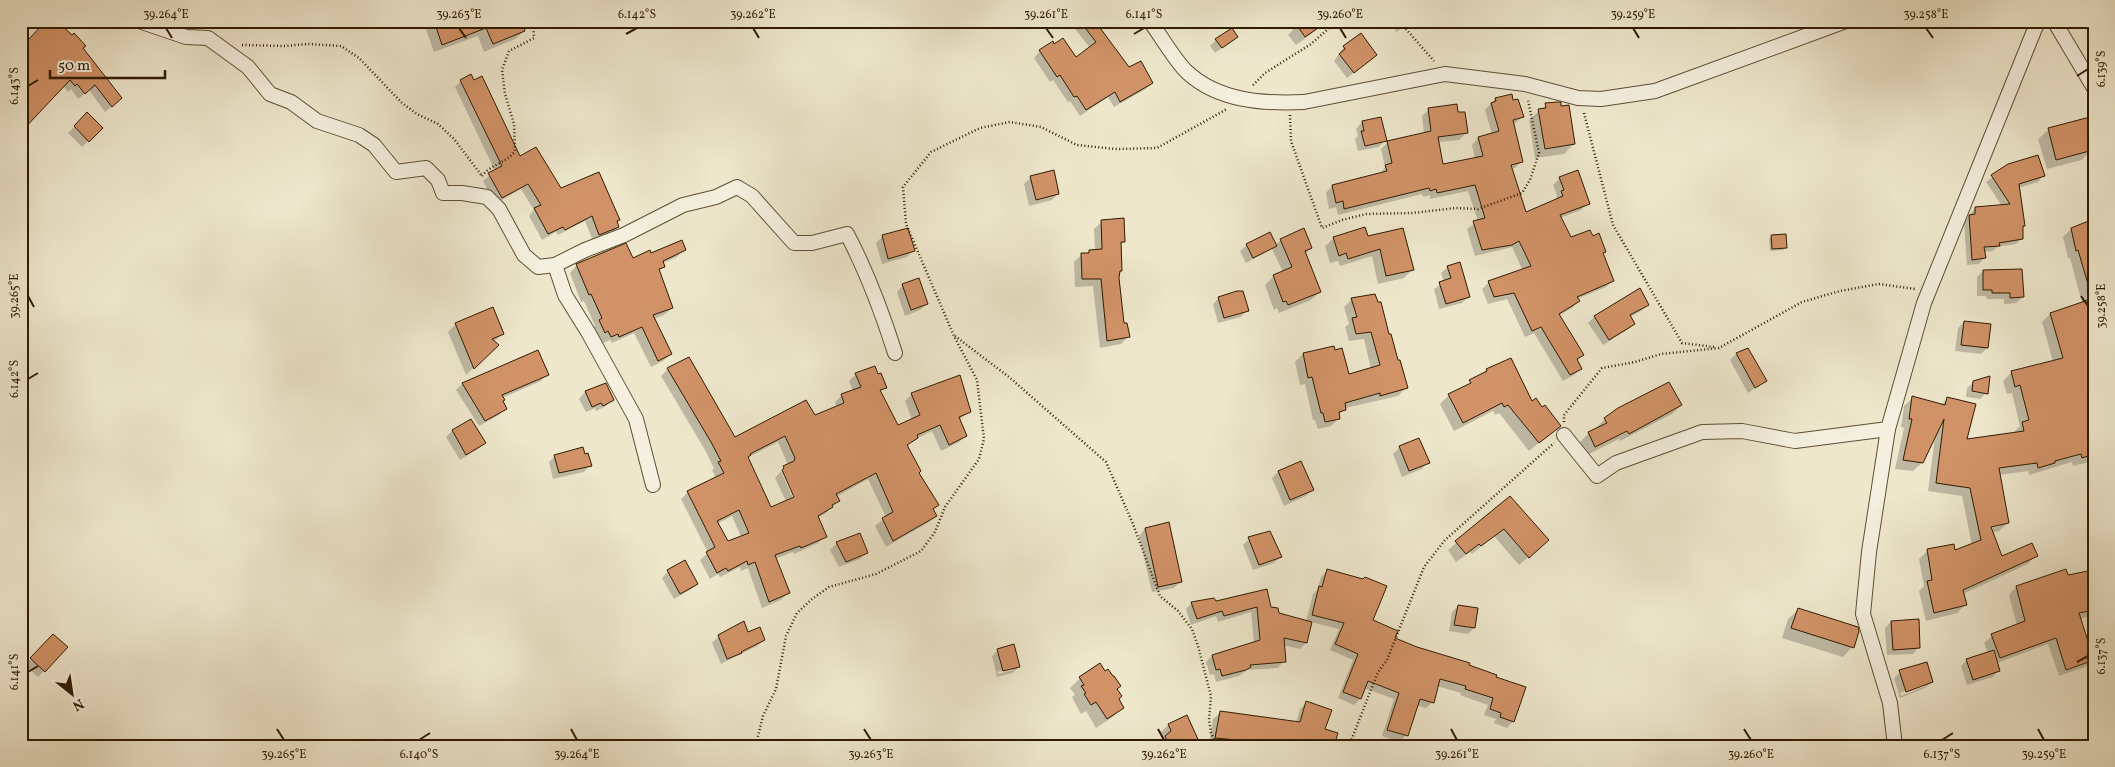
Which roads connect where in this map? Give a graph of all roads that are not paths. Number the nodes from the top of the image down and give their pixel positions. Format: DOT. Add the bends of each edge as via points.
graph roads {
  1 [pos="139,21"];
  2 [pos="1150,21"];
  3 [pos="1846,21"];
  4 [pos="2038,21"];
  5 [pos="2054,21"];
  6 [pos="2094,88"];
  7 [pos="555,265"];
  8 [pos="895,353"];
  9 [pos="1888,430"];
  10 [pos="1564,435"];
  11 [pos="653,485"];
  12 [pos="1895,746"];
  1 -- 7 [label="street" via="186,37 208,38 248,67 270,94 291,102 317,121 359,135 374,145 396,172 426,168 438,180 443,193 487,197 499,210 524,255 538,267"];
  2 -- 3 [label="street" via="1186,72 1212,90 1237,99 1290,103 1445,74 1525,84 1578,98 1601,99 1655,91"];
  4 -- 9 [label="street" via="1924,303"];
  5 -- 6 [label="street"];
  7 -- 8 [label="street" via="624,236 682,205 716,198 737,187 752,196 794,243 812,243 847,234 872,284"];
  7 -- 11 [label="street" via="565,294 636,419"];
  9 -- 10 [label="street" via="1795,441 1742,431 1702,432 1616,463 1597,476"];
  9 -- 12 [label="street" via="1863,614 1890,703"];
}
